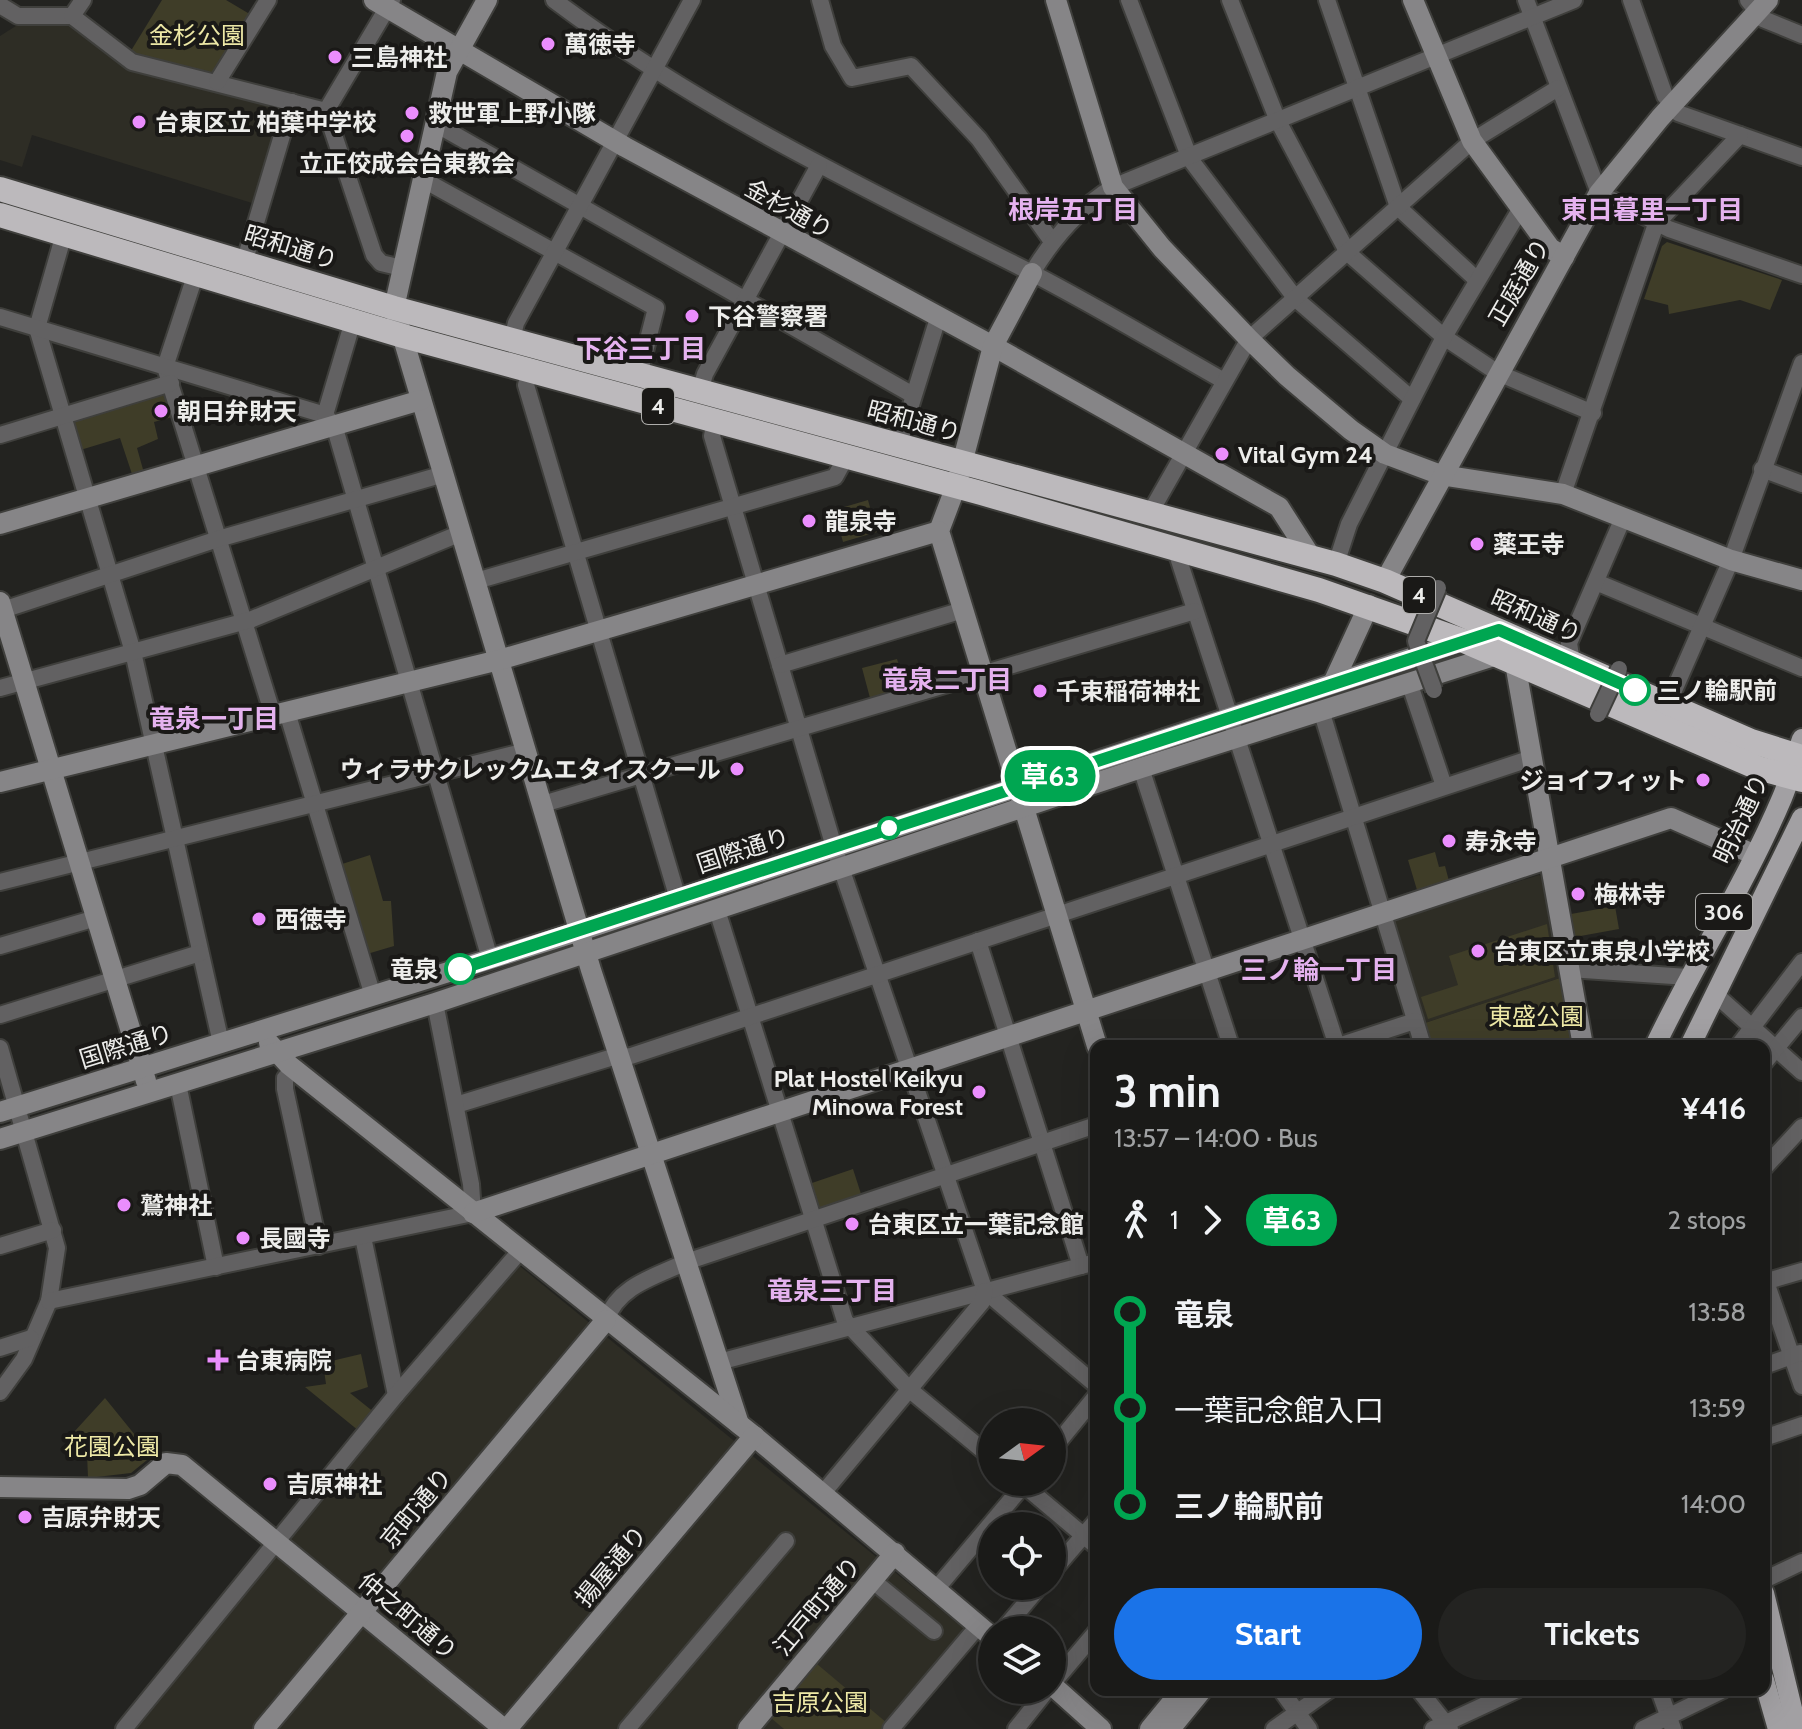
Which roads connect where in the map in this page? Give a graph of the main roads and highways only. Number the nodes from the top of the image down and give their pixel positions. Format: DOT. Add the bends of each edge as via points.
graph roads {
  1 [pos="0,189"];
  2 [pos="0,215"];
  3 [pos="959,474"];
  4 [pos="1798,762"];
  5 [pos="1802,818"];
  6 [pos="1658,1040"];
  7 [pos="1693,1040"];
  8 [pos="1770,1618"];
  9 [pos="1769,1696"];
  10 [pos="1778,1729"];
  11 [pos="1797,1729"];
  1 -- 3 [label="highway, 昭和通り / 4" via="394,308 898,447"];
  2 -- 3 [label="highway, 昭和通り / 4" via="195,276 715,422 846,457"];
  3 -- 4 [label="highway, 昭和通り / 4" via="1175,548 1369,605"];
  3 -- 4 [label="highway, 昭和通り / 4" via="1150,513 1336,564"];
  4 -- 6 [label="main road, 明治通り / 306"];
  5 -- 7 [label="main road, 306"];
  8 -- 11 [label="main road"];
  9 -- 10 [label="main road"];
}
